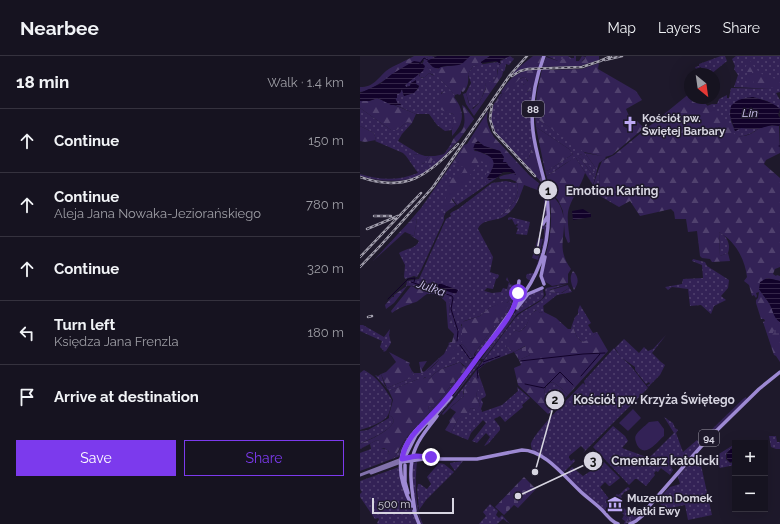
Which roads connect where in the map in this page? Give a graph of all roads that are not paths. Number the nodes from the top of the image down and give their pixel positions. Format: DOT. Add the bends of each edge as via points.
graph roads {
  1 [pos="545,56"];
  2 [pos="548,212"];
  3 [pos="543,224"];
  4 [pos="547,244"];
  5 [pos="534,279"];
  6 [pos="519,281"];
  7 [pos="544,284"];
  8 [pos="542,288"];
  9 [pos="509,316"];
  10 [pos="478,358"];
  11 [pos="780,372"];
  12 [pos="446,403"];
  13 [pos="430,417"];
  14 [pos="415,450"];
  15 [pos="403,452"];
  16 [pos="420,456"];
  17 [pos="410,457"];
  18 [pos="438,459"];
  19 [pos="393,463"];
  20 [pos="404,463"];
  21 [pos="400,469"];
  22 [pos="360,476"];
  23 [pos="412,506"];
  24 [pos="416,511"];
  25 [pos="417,518"];
  26 [pos="419,524"];
  27 [pos="618,524"];
  28 [pos="630,524"];
  1 -- 2 [label="main road, 88" via="536,83 532,118"];
  1 -- 4 [label="main road, 88" via="537,84 534,118 535,136 549,203 550,226"];
  2 -- 3 [label="main road"];
  2 -- 5 [label="main road, 88" via="546,245"];
  4 -- 5 [label="main road, 88"];
  4 -- 7 [label="main road" via="541,276"];
  5 -- 9 [label="main road, 88"];
  6 -- 9 [label="main road" via="517,296"];
  8 -- 9 [label="main road" via="528,294"];
  9 -- 10 [label="main road, 88"];
  10 -- 12 [label="main road, 88"];
  10 -- 13 [label="main road, 88"];
  11 -- 28 [label="main road, 94" via="705,442 642,516"];
  12 -- 14 [label="main road, 88"];
  12 -- 17 [label="main road" via="420,432 413,444"];
  13 -- 15 [label="main road, 88" via="412,434"];
  13 -- 17 [label="main road" via="416,435"];
  14 -- 16 [label="main road"];
  14 -- 17 [label="main road, 88"];
  15 -- 19 [label="main road"];
  15 -- 20 [label="main road, 88"];
  16 -- 17 [label="main road"];
  16 -- 18 [label="main road"];
  17 -- 18 [label="main road"];
  17 -- 20 [label="main road"];
  17 -- 24 [label="main road"];
  18 -- 27 [label="main road" via="477,459 522,450 532,452 560,471 610,520"];
  19 -- 20 [label="main road"];
  19 -- 21 [label="main road"];
  19 -- 22 [label="main road"];
  20 -- 21 [label="main road"];
  20 -- 23 [label="main road" via="406,487"];
  20 -- 24 [label="main road"];
  21 -- 23 [label="main road" via="403,488"];
  23 -- 25 [label="main road"];
  24 -- 25 [label="main road"];
  25 -- 26 [label="main road"];
}
